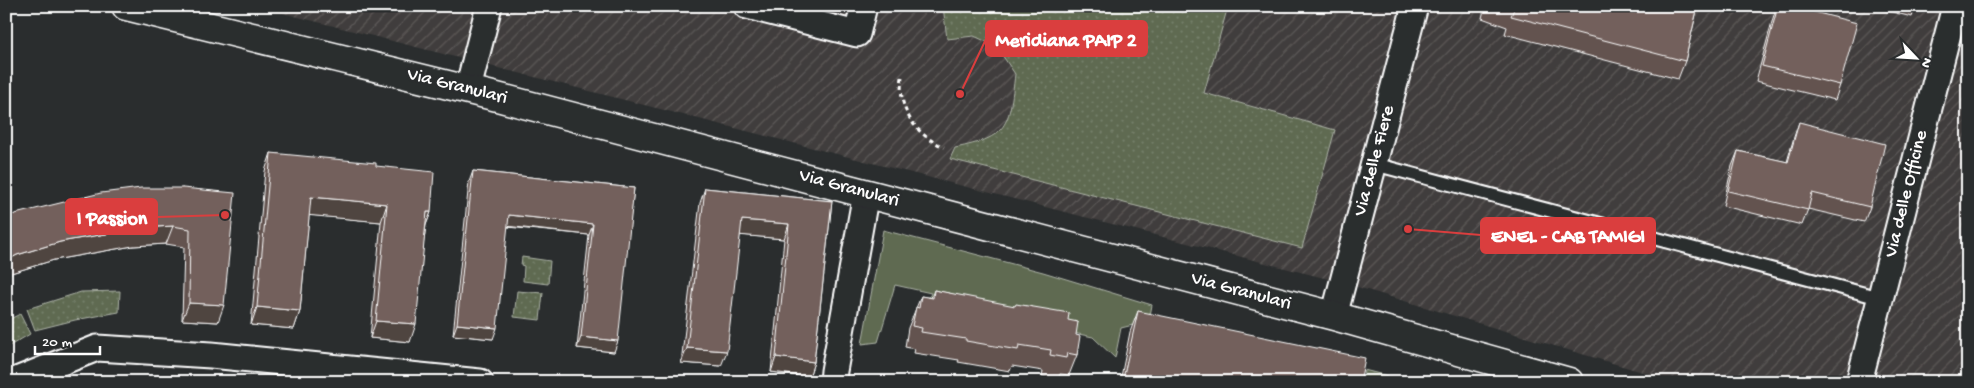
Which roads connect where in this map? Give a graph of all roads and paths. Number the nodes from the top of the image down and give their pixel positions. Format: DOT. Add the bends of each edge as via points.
graph roads {
  1 [pos="126,6"];
  2 [pos="489,6"];
  3 [pos="747,6"];
  4 [pos="864,6"];
  5 [pos="1415,6"];
  6 [pos="1955,6"];
  7 [pos="902,76"];
  8 [pos="468,89"];
  9 [pos="944,147"];
  10 [pos="1374,164"];
  11 [pos="866,194"];
  12 [pos="1880,298"];
  13 [pos="1334,316"];
  14 [pos="14,382"];
  15 [pos="480,382"];
  16 [pos="833,382"];
  17 [pos="1569,382"];
  18 [pos="1859,382"];
  1 -- 8 [label="street, Via Granulari"];
  2 -- 8 [label="street"];
  3 -- 4 [label="street" via="857,34"];
  5 -- 10 [label="street, Via delle Fiere"];
  6 -- 12 [label="street, Via delle Officine"];
  7 -- 9 [label="path" via="902,98 909,119 925,137"];
  8 -- 11 [label="street, Via Granulari"];
  10 -- 12 [label="lane"];
  10 -- 13 [label="street, Via delle Fiere"];
  11 -- 13 [label="street, Via Granulari"];
  11 -- 16 [label="street"];
  12 -- 18 [label="street, Via delle Officine"];
  13 -- 17 [label="street, Via Granulari"];
  14 -- 15 [label="street" via="97,348 211,355"];
}
